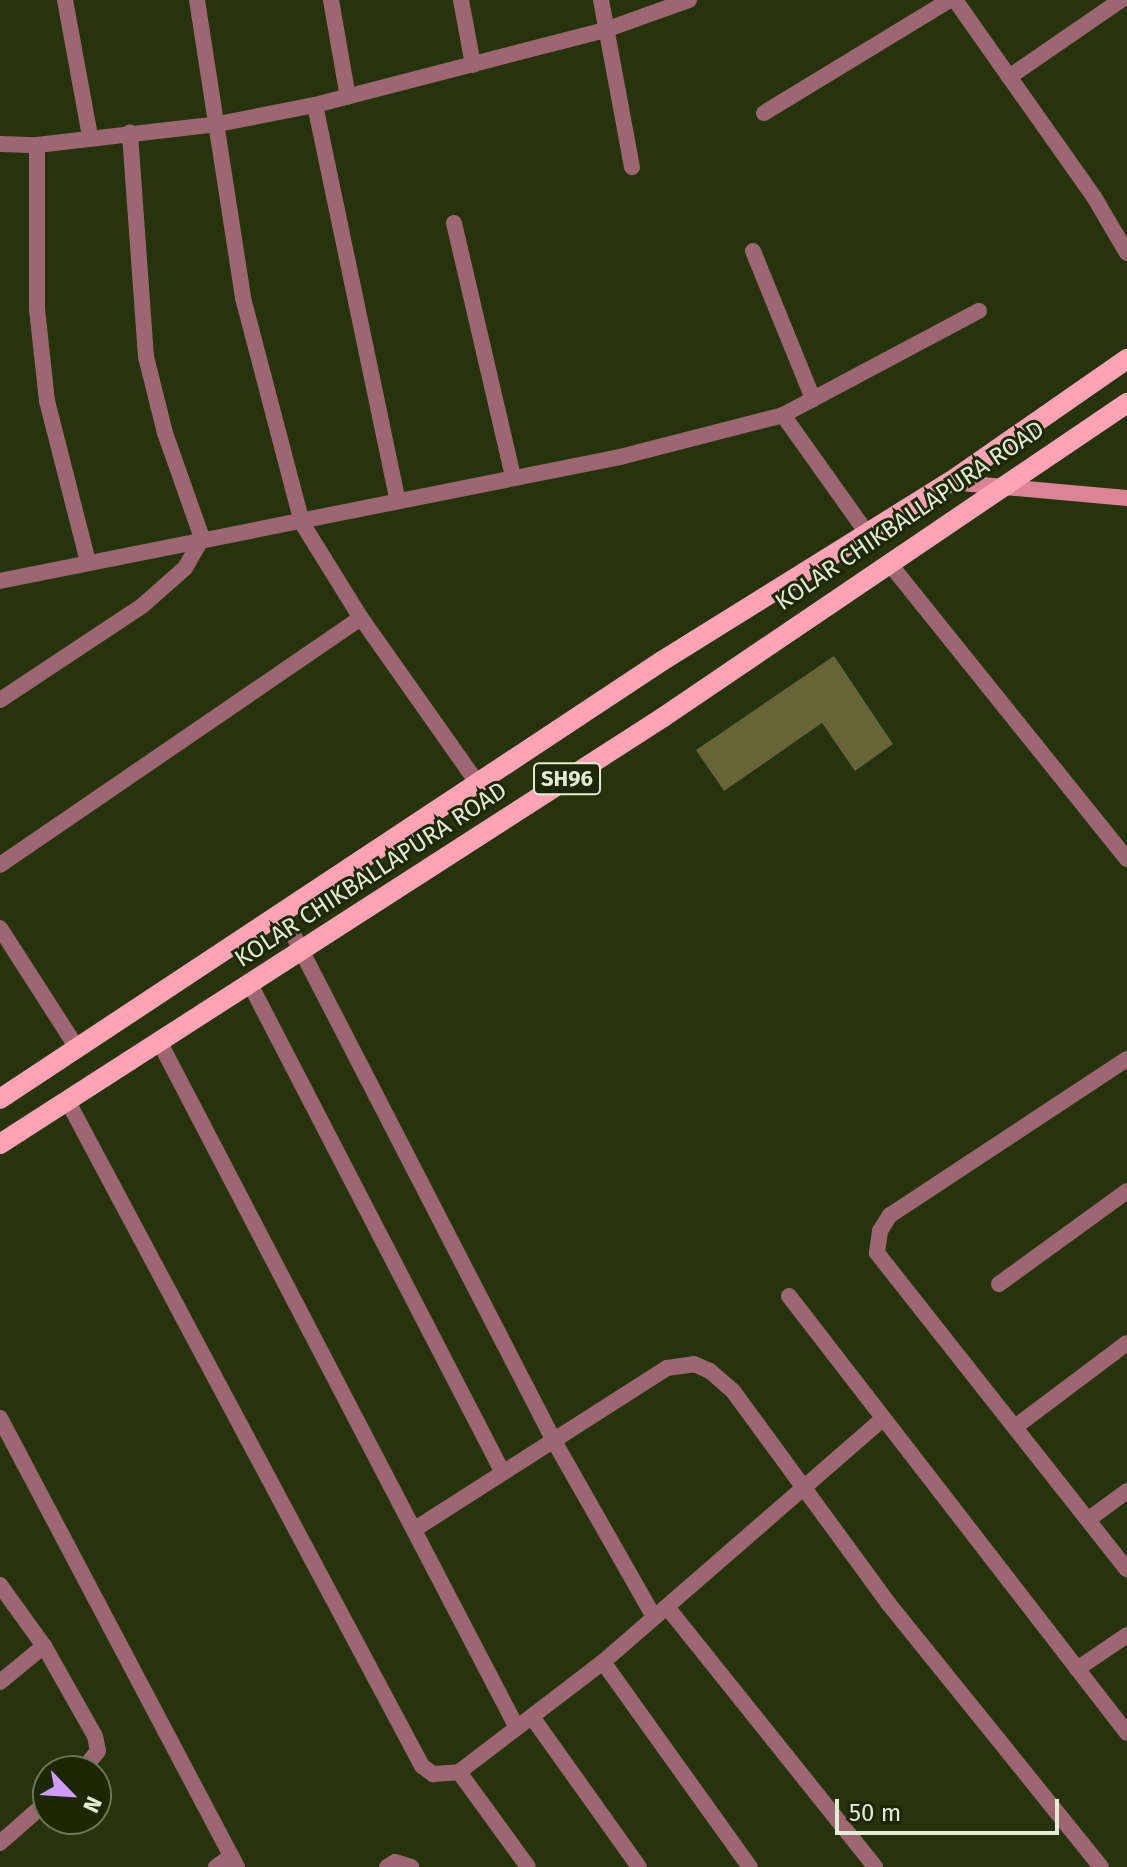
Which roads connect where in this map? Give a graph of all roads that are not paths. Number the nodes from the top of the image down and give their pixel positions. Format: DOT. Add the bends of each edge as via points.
graph roads {
  1 [pos="65,0"];
  2 [pos="197,0"];
  3 [pos="331,0"];
  4 [pos="461,0"];
  5 [pos="601,0"];
  6 [pos="689,0"];
  7 [pos="952,0"];
  8 [pos="1121,0"];
  9 [pos="608,29"];
  10 [pos="473,65"];
  11 [pos="1009,77"];
  12 [pos="348,97"];
  13 [pos="315,105"];
  14 [pos="764,113"];
  15 [pos="218,124"];
  16 [pos="130,133"];
  17 [pos="90,136"];
  18 [pos="0,144"];
  19 [pos="37,145"];
  20 [pos="632,167"];
  21 [pos="454,223"];
  22 [pos="753,251"];
  23 [pos="1127,253"];
  24 [pos="979,311"];
  25 [pos="1127,359"];
  26 [pos="813,399"];
  27 [pos="1127,403"];
  28 [pos="783,415"];
  29 [pos="513,476"];
  30 [pos="950,482"];
  31 [pos="996,488"];
  32 [pos="397,498"];
  33 [pos="1127,498"];
  34 [pos="302,523"];
  35 [pos="866,532"];
  36 [pos="202,538"];
  37 [pos="88,562"];
  38 [pos="889,563"];
  39 [pos="0,581"];
  40 [pos="361,618"];
  41 [pos="0,700"];
  42 [pos="478,784"];
  43 [pos="1127,859"];
  44 [pos="0,865"];
  45 [pos="282,913"];
  46 [pos="0,928"];
  47 [pos="302,948"];
  48 [pos="251,986"];
  49 [pos="160,1043"];
  50 [pos="77,1048"];
  51 [pos="1127,1059"];
  52 [pos="0,1099"];
  53 [pos="67,1100"];
  54 [pos="0,1144"];
  55 [pos="1127,1191"];
  56 [pos="999,1284"];
  57 [pos="789,1296"];
  58 [pos="1127,1343"];
  59 [pos="0,1418"];
  60 [pos="881,1420"];
  61 [pos="1015,1427"];
  62 [pos="554,1441"];
  63 [pos="502,1471"];
  64 [pos="804,1490"];
  65 [pos="1127,1491"];
  66 [pos="1089,1519"];
  67 [pos="415,1529"];
  68 [pos="1127,1569"];
  69 [pos="0,1585"];
  70 [pos="660,1612"];
  71 [pos="1127,1635"];
  72 [pos="44,1646"];
  73 [pos="603,1662"];
  74 [pos="1077,1669"];
  75 [pos="0,1682"];
  76 [pos="532,1717"];
  77 [pos="517,1728"];
  78 [pos="1127,1733"];
  79 [pos="95,1755"];
  80 [pos="459,1772"];
  81 [pos="32,1815"];
  82 [pos="0,1843"];
  83 [pos="234,1862"];
  84 [pos="216,1867"];
  85 [pos="387,1867"];
  86 [pos="411,1867"];
  87 [pos="528,1867"];
  88 [pos="639,1867"];
  89 [pos="750,1867"];
  90 [pos="875,1867"];
  91 [pos="1101,1867"];
  1 -- 17 [label="street"];
  2 -- 15 [label="street"];
  3 -- 12 [label="street"];
  4 -- 10 [label="street"];
  5 -- 9 [label="street"];
  6 -- 9 [label="street"];
  7 -- 11 [label="street"];
  7 -- 14 [label="street"];
  8 -- 11 [label="street"];
  9 -- 10 [label="street"];
  9 -- 20 [label="street"];
  10 -- 12 [label="street"];
  11 -- 23 [label="street"];
  12 -- 13 [label="street"];
  13 -- 15 [label="street"];
  13 -- 32 [label="street"];
  15 -- 16 [label="street"];
  15 -- 34 [label="street" via="243,298"];
  16 -- 17 [label="street"];
  16 -- 36 [label="street" via="146,357 165,433"];
  17 -- 19 [label="street"];
  18 -- 19 [label="street"];
  19 -- 37 [label="street" via="37,309 47,401"];
  21 -- 29 [label="street"];
  22 -- 26 [label="street"];
  24 -- 26 [label="street"];
  25 -- 30 [label="main road, KOLAR CHIKBALLAPURA ROAD / SH96"];
  26 -- 28 [label="street"];
  27 -- 31 [label="main road, KOLAR CHIKBALLAPURA ROAD / SH96"];
  28 -- 29 [label="street" via="620,457"];
  28 -- 35 [label="street"];
  29 -- 32 [label="street"];
  30 -- 31 [label="street"];
  30 -- 35 [label="main road, KOLAR CHIKBALLAPURA ROAD / SH96"];
  31 -- 33 [label="street"];
  31 -- 38 [label="main road, KOLAR CHIKBALLAPURA ROAD / SH96"];
  32 -- 34 [label="street"];
  34 -- 36 [label="street"];
  34 -- 40 [label="street"];
  35 -- 42 [label="main road, KOLAR CHIKBALLAPURA ROAD / SH96"];
  36 -- 37 [label="street"];
  36 -- 41 [label="street" via="185,568 142,606"];
  37 -- 39 [label="street"];
  38 -- 43 [label="street"];
  38 -- 47 [label="main road, KOLAR CHIKBALLAPURA ROAD / SH96" via="662,718"];
  40 -- 42 [label="street"];
  40 -- 44 [label="street"];
  42 -- 45 [label="main road, KOLAR CHIKBALLAPURA ROAD / SH96"];
  45 -- 47 [label="street"];
  45 -- 50 [label="main road, KOLAR CHIKBALLAPURA ROAD / SH96"];
  46 -- 50 [label="street"];
  47 -- 48 [label="main road, KOLAR CHIKBALLAPURA ROAD / SH96"];
  47 -- 62 [label="street"];
  48 -- 49 [label="main road, KOLAR CHIKBALLAPURA ROAD / SH96" via="219,999"];
  48 -- 63 [label="street"];
  49 -- 53 [label="main road, KOLAR CHIKBALLAPURA ROAD / SH96"];
  49 -- 67 [label="street"];
  50 -- 52 [label="main road, KOLAR CHIKBALLAPURA ROAD / SH96"];
  51 -- 61 [label="street" via="890,1215 880,1231 877,1253"];
  53 -- 54 [label="main road, KOLAR CHIKBALLAPURA ROAD / SH96"];
  53 -- 80 [label="street" via="422,1766 445,1776"];
  55 -- 56 [label="street"];
  57 -- 60 [label="street"];
  58 -- 61 [label="street"];
  59 -- 83 [label="street"];
  60 -- 64 [label="street"];
  60 -- 74 [label="street"];
  61 -- 66 [label="street"];
  62 -- 63 [label="street"];
  62 -- 64 [label="street" via="667,1368 694,1364 733,1391"];
  62 -- 70 [label="street"];
  63 -- 67 [label="street"];
  64 -- 70 [label="street"];
  64 -- 91 [label="street"];
  65 -- 66 [label="street"];
  66 -- 68 [label="street"];
  67 -- 77 [label="street"];
  69 -- 72 [label="street"];
  70 -- 73 [label="street"];
  70 -- 90 [label="street"];
  71 -- 74 [label="street"];
  72 -- 75 [label="street"];
  72 -- 79 [label="street" via="95,1736"];
  73 -- 76 [label="street"];
  73 -- 89 [label="street"];
  74 -- 78 [label="street"];
  76 -- 77 [label="street"];
  76 -- 88 [label="street"];
  77 -- 80 [label="street"];
  80 -- 87 [label="street"];
  81 -- 82 [label="street"];
  83 -- 84 [label="street"];
  85 -- 86 [label="street" via="395,1862"];
}
